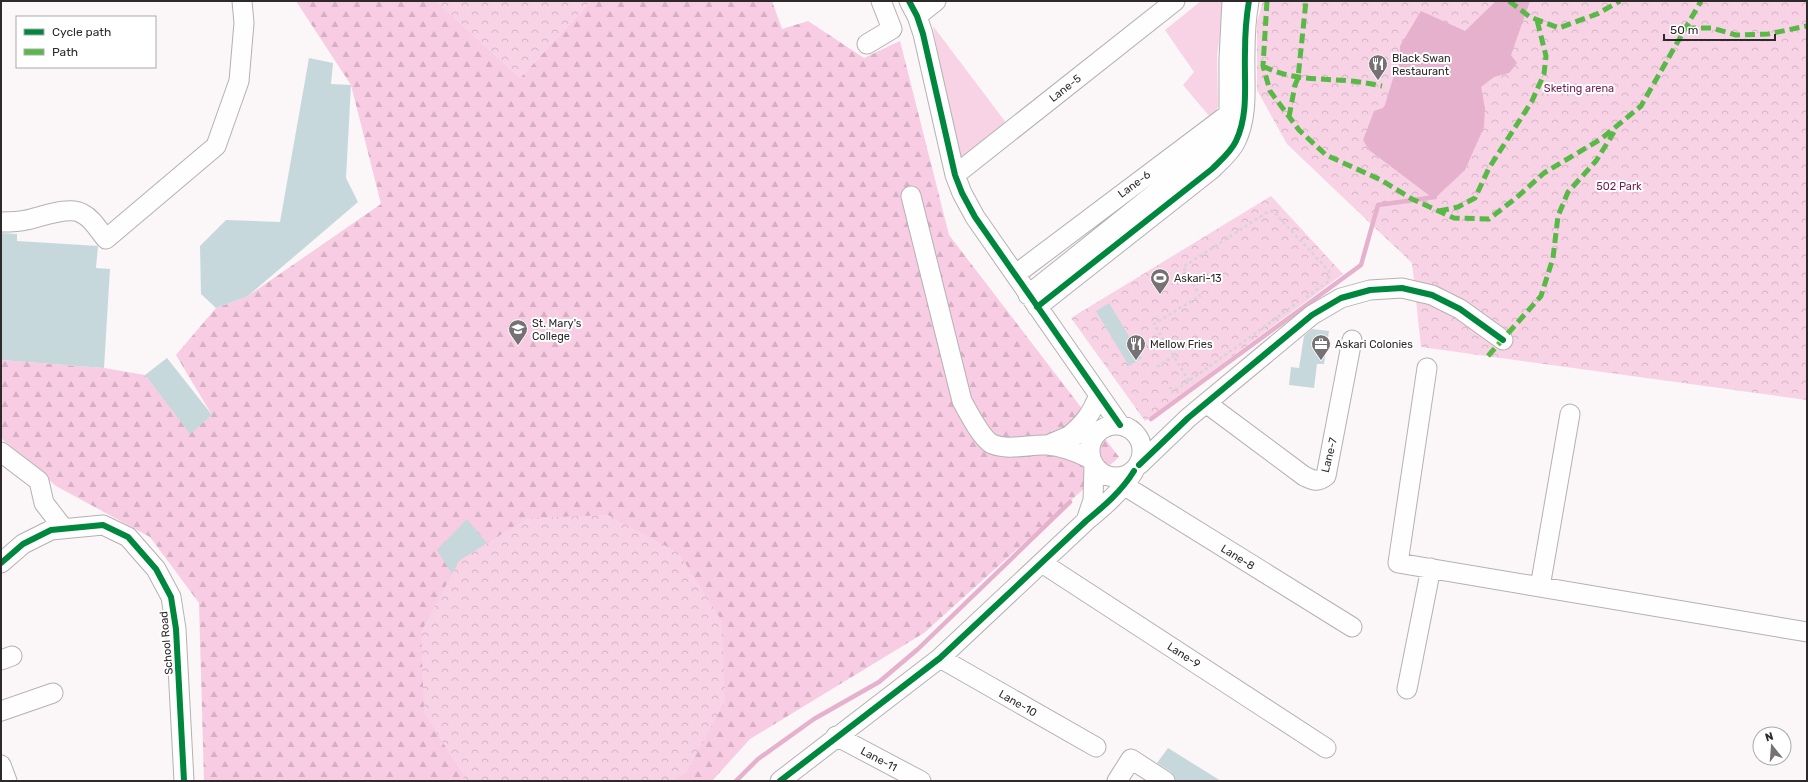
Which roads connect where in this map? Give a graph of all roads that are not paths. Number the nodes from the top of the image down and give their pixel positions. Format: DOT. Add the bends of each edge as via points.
graph roads {
  1 [pos="242,1"];
  2 [pos="881,1"];
  3 [pos="936,1"];
  4 [pos="1175,1"];
  5 [pos="1232,1"];
  6 [pos="1248,1"];
  7 [pos="913,8"];
  8 [pos="867,44"];
  9 [pos="1245,102"];
  10 [pos="1229,113"];
  11 [pos="955,175"];
  12 [pos="911,196"];
  13 [pos="1,222"];
  14 [pos="1024,268"];
  15 [pos="1033,301"];
  16 [pos="1352,340"];
  17 [pos="1503,340"];
  18 [pos="1427,368"];
  19 [pos="1099,395"];
  20 [pos="1206,403"];
  21 [pos="1570,414"];
  22 [pos="1188,418"];
  23 [pos="1120,425"];
  24 [pos="1099,431"];
  25 [pos="1069,436"];
  26 [pos="1142,444"];
  27 [pos="1046,445"];
  28 [pos="1,452"];
  29 [pos="1093,462"];
  30 [pos="1132,474"];
  31 [pos="1086,521"];
  32 [pos="64,529"];
  33 [pos="1042,562"];
  34 [pos="1,563"];
  35 [pos="1431,568"];
  36 [pos="1540,587"];
  37 [pos="1352,627"];
  38 [pos="1807,632"];
  39 [pos="940,658"];
  40 [pos="1407,689"];
  41 [pos="53,693"];
  42 [pos="1,710"];
  43 [pos="836,736"];
  44 [pos="1096,747"];
  45 [pos="1326,748"];
  46 [pos="1,765"];
  47 [pos="7,781"];
  48 [pos="184,781"];
  49 [pos="780,781"];
  50 [pos="921,781"];
  51 [pos="1117,781"];
  52 [pos="1165,781"];
  1 -- 13 [label="street" via="244,23 239,81 216,146 106,239 89,218 76,211 62,211 24,220"];
  2 -- 8 [label="street" via="892,29"];
  3 -- 7 [label="street"];
  4 -- 11 [label="street, Lane-5"];
  5 -- 10 [label="street"];
  6 -- 9 [label="street" via="1244,52"];
  7 -- 11 [label="street" via="923,34"];
  9 -- 10 [label="street, Lane-6"];
  9 -- 15 [label="street" via="1236,142 1227,155 1212,169"];
  10 -- 14 [label="street, Lane-6"];
  10 -- 15 [label="street" via="1224,132 1213,147"];
  11 -- 15 [label="street" via="975,217"];
  12 -- 27 [label="street" via="962,401 973,422 992,444 1014,447"];
  15 -- 19 [label="street"];
  16 -- 20 [label="street, Lane-7" via="1326,476 1321,480 1315,481 1304,476"];
  17 -- 20 [label="street" via="1460,309 1432,295 1402,288 1370,290 1341,298 1312,316"];
  18 -- 35 [label="street" via="1398,563"];
  19 -- 23 [label="street"];
  19 -- 25 [label="street" via="1084,423"];
  20 -- 22 [label="street"];
  21 -- 36 [label="street"];
  22 -- 26 [label="street" via="1169,426"];
  22 -- 30 [label="street"];
  23 -- 24 [label="street"];
  23 -- 26 [label="street" via="1134,431"];
  24 -- 25 [label="street"];
  24 -- 29 [label="street" via="1091,444"];
  25 -- 27 [label="street"];
  26 -- 30 [label="street" via="1142,459"];
  27 -- 29 [label="street" via="1067,448"];
  28 -- 32 [label="street" via="39,481 44,504"];
  29 -- 30 [label="street" via="1105,475 1113,477"];
  29 -- 31 [label="street" via="1093,500"];
  30 -- 31 [label="street" via="1108,502"];
  30 -- 37 [label="street, Lane-8"];
  31 -- 33 [label="street"];
  32 -- 34 [label="street, School Road" via="51,530 24,544"];
  32 -- 48 [label="street, School Road" via="102,525 128,537 156,569 171,597 176,629"];
  33 -- 39 [label="street"];
  33 -- 45 [label="street, Lane-9"];
  35 -- 36 [label="street"];
  35 -- 40 [label="street"];
  36 -- 38 [label="street"];
  39 -- 43 [label="street"];
  39 -- 44 [label="street, Lane-10"];
  41 -- 42 [label="street"];
  43 -- 49 [label="street"];
  43 -- 50 [label="street, Lane-11"];
  46 -- 47 [label="street"];
  51 -- 52 [label="street" via="1131,759"];
}
